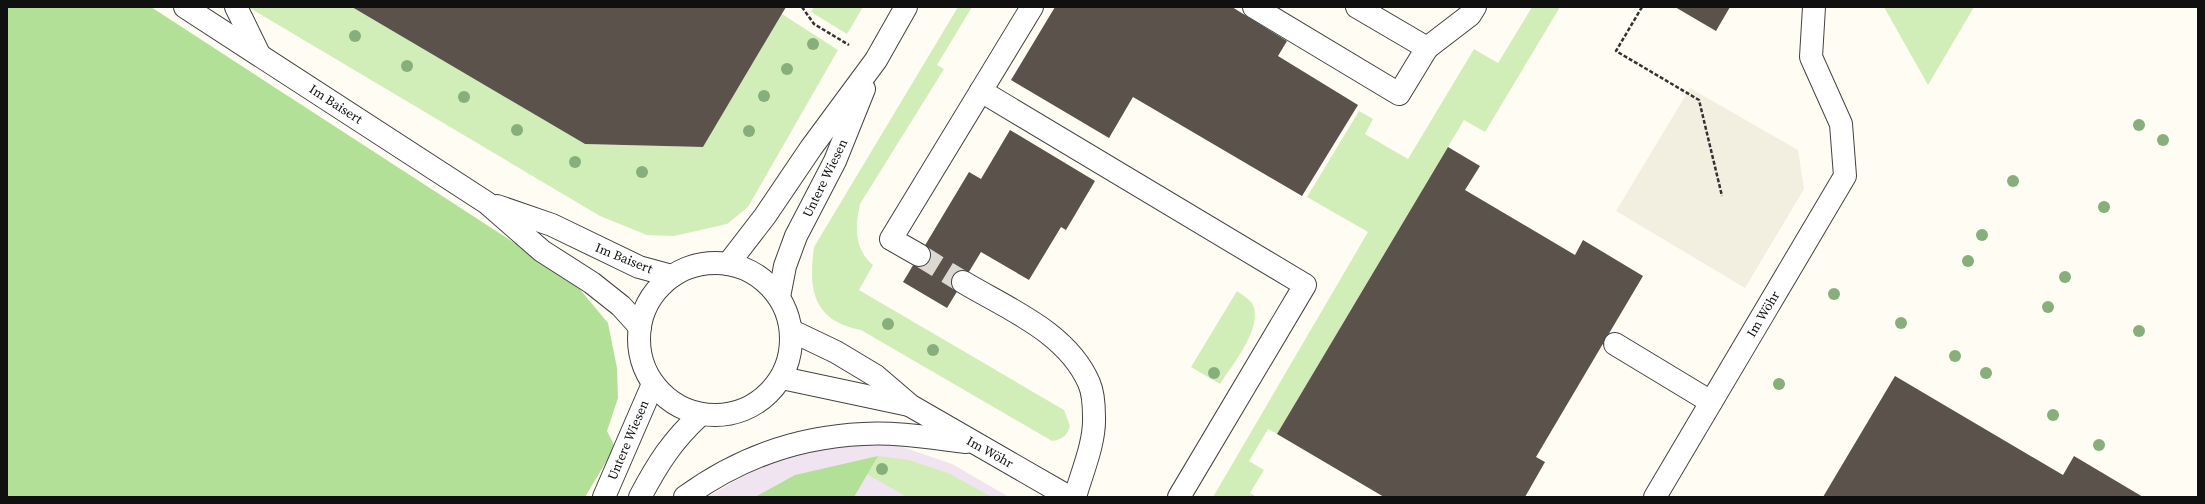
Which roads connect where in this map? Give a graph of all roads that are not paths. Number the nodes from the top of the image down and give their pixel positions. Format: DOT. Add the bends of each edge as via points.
graph roads {
  1 [pos="184,7"];
  2 [pos="236,7"];
  3 [pos="906,7"];
  4 [pos="1032,7"];
  5 [pos="1254,7"];
  6 [pos="1356,7"];
  7 [pos="1814,7"];
  8 [pos="1467,10"];
  9 [pos="1427,48"];
  10 [pos="260,55"];
  11 [pos="876,60"];
  12 [pos="980,91"];
  13 [pos="487,203"];
  14 [pos="919,255"];
  15 [pos="728,264"];
  16 [pos="672,276"];
  17 [pos="963,282"];
  18 [pos="779,297"];
  19 [pos="640,327"];
  20 [pos="792,331"];
  21 [pos="1615,344"];
  22 [pos="782,378"];
  23 [pos="652,384"];
  24 [pos="1711,402"];
  25 [pos="911,406"];
  26 [pos="700,415"];
  27 [pos="973,443"];
  28 [pos="604,497"];
  29 [pos="640,497"];
  30 [pos="685,497"];
  31 [pos="1069,497"];
  32 [pos="1075,497"];
  33 [pos="1179,497"];
  34 [pos="1655,497"];
  1 -- 10 [label="street, Im Baisert"];
  2 -- 10 [label="street"];
  3 -- 11 [label="street, Untere Wiesen"];
  4 -- 12 [label="street"];
  5 -- 9 [label="street" via="1399,94"];
  6 -- 9 [label="street"];
  7 -- 24 [label="street, Im Wöhr" via="1811,57 1841,124 1845,176"];
  8 -- 9 [label="street"];
  10 -- 13 [label="street, Im Baisert"];
  11 -- 15 [label="street, Untere Wiesen"];
  11 -- 18 [label="street, Untere Wiesen" via="835,161 796,236 785,266"];
  12 -- 14 [label="street" via="891,239"];
  12 -- 33 [label="street" via="1305,285"];
  13 -- 16 [label="street, Im Baisert" via="552,225 639,267"];
  13 -- 19 [label="street, Im Baisert" via="542,251 592,283 621,306"];
  15 -- 16 [label="street, Untere Wiesen" via="699,265"];
  15 -- 18 [label="street, Untere Wiesen" via="743,268 757,276"];
  16 -- 19 [label="street, Untere Wiesen" via="651,298"];
  17 -- 32 [label="street" via="1048,333 1071,354 1090,384 1094,418 1090,445"];
  18 -- 20 [label="street, Untere Wiesen"];
  19 -- 23 [label="street, Untere Wiesen" via="640,353"];
  20 -- 22 [label="street, Untere Wiesen" via="788,363"];
  20 -- 25 [label="street, Im Wöhr" via="836,352 876,376"];
  21 -- 24 [label="street"];
  22 -- 25 [label="street, Im Wöhr"];
  22 -- 26 [label="street, Untere Wiesen" via="770,393 755,405 719,416"];
  23 -- 26 [label="street, Untere Wiesen" via="682,409"];
  23 -- 28 [label="street, Untere Wiesen"];
  24 -- 34 [label="street, Im Wöhr"];
  25 -- 27 [label="street, Im Wöhr"];
  26 -- 29 [label="street" via="682,432 658,462"];
  27 -- 30 [label="street" via="912,436 863,434 795,444 760,454 728,469"];
  27 -- 31 [label="street, Im Wöhr"];
}
